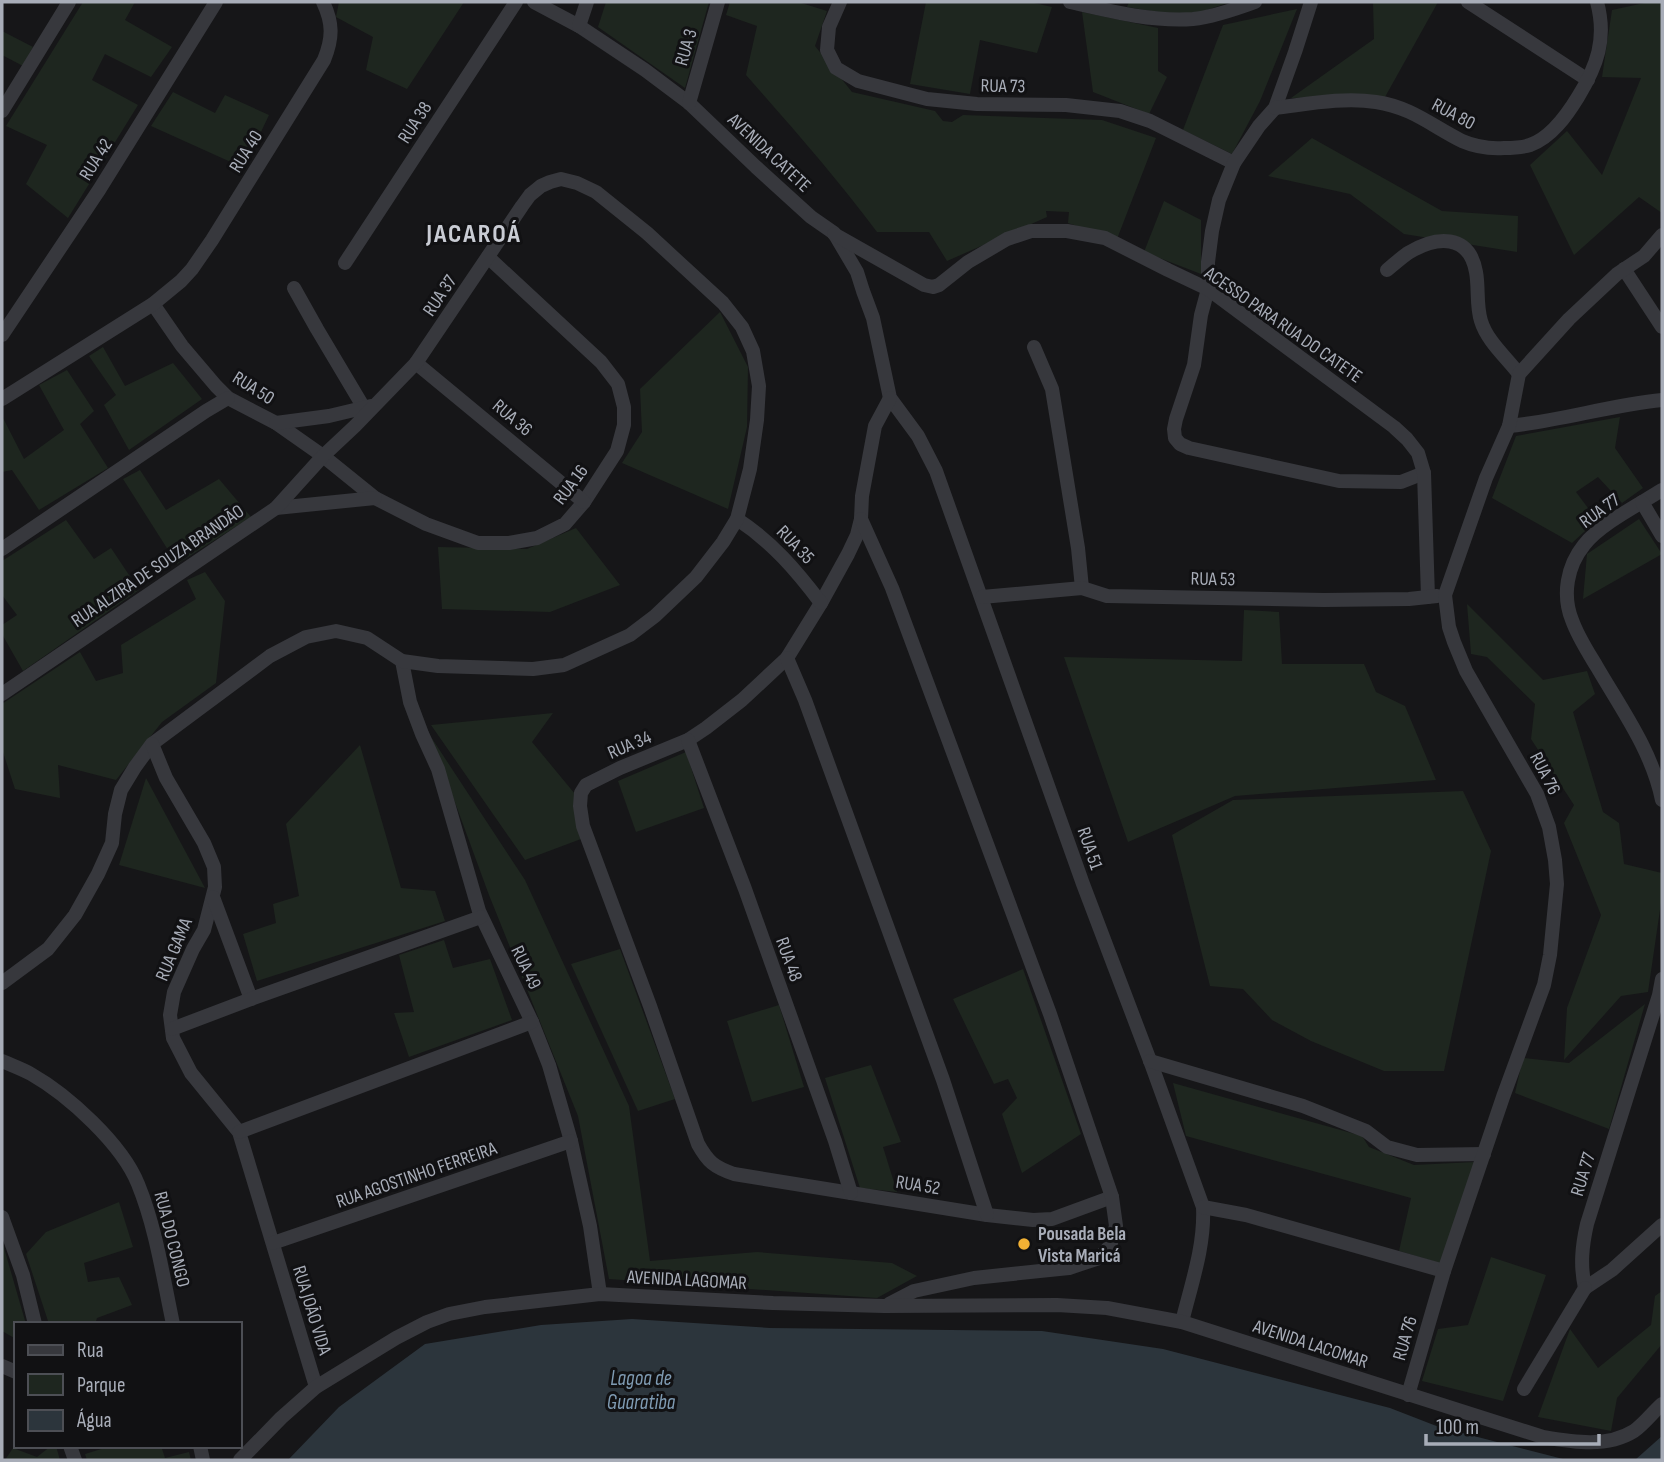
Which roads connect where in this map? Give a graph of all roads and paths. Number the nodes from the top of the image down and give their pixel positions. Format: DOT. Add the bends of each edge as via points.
graph roads {
  1 [pos="69,2"];
  2 [pos="216,2"];
  3 [pos="323,2"];
  4 [pos="516,2"];
  5 [pos="534,2"];
  6 [pos="587,2"];
  7 [pos="718,2"];
  8 [pos="840,2"];
  9 [pos="1070,2"];
  10 [pos="1255,2"];
  11 [pos="1311,2"];
  12 [pos="1468,2"];
  13 [pos="1597,2"];
  14 [pos="579,26"];
  15 [pos="1588,80"];
  16 [pos="689,103"];
  17 [pos="1275,108"];
  18 [pos="2,111"];
  19 [pos="1234,163"];
  20 [pos="834,233"];
  21 [pos="1662,235"];
  22 [pos="488,257"];
  23 [pos="345,263"];
  24 [pos="1624,269"];
  25 [pos="1387,270"];
  26 [pos="294,288"];
  27 [pos="1208,289"];
  28 [pos="153,304"];
  29 [pos="1662,327"];
  30 [pos="2,335"];
  31 [pos="1034,347"];
  32 [pos="416,363"];
  33 [pos="1519,373"];
  34 [pos="228,398"];
  35 [pos="890,398"];
  36 [pos="2,399"];
  37 [pos="1662,400"];
  38 [pos="370,407"];
  39 [pos="276,423"];
  40 [pos="1508,425"];
  41 [pos="323,456"];
  42 [pos="1424,473"];
  43 [pos="1662,490"];
  44 [pos="375,498"];
  45 [pos="584,502"];
  46 [pos="1642,502"];
  47 [pos="276,508"];
  48 [pos="737,519"];
  49 [pos="861,519"];
  50 [pos="1662,536"];
  51 [pos="2,549"];
  52 [pos="1082,588"];
  53 [pos="1445,595"];
  54 [pos="982,597"];
  55 [pos="1428,597"];
  56 [pos="821,603"];
  57 [pos="787,658"];
  58 [pos="402,661"];
  59 [pos="2,694"];
  60 [pos="688,740"];
  61 [pos="152,744"];
  62 [pos="1662,800"];
  63 [pos="213,897"];
  64 [pos="481,917"];
  65 [pos="1662,979"];
  66 [pos="2,983"];
  67 [pos="251,999"];
  68 [pos="532,1022"];
  69 [pos="172,1030"];
  70 [pos="2,1061"];
  71 [pos="1150,1061"];
  72 [pos="239,1132"];
  73 [pos="571,1140"];
  74 [pos="1484,1154"];
  75 [pos="717,1168"];
  76 [pos="851,1194"];
  77 [pos="1112,1197"];
  78 [pos="1203,1208"];
  79 [pos="987,1214"];
  80 [pos="2,1217"];
  81 [pos="1662,1226"];
  82 [pos="5,1232"];
  83 [pos="273,1243"];
  84 [pos="1444,1271"];
  85 [pos="1585,1288"];
  86 [pos="600,1294"];
  87 [pos="884,1306"];
  88 [pos="35,1322"];
  89 [pos="173,1322"];
  90 [pos="1182,1322"];
  91 [pos="316,1387"];
  92 [pos="1524,1388"];
  93 [pos="1408,1395"];
  94 [pos="1662,1404"];
  95 [pos="240,1460"];
  1 -- 18 [label="street"];
  2 -- 30 [label="street, RUA 42"];
  3 -- 28 [label="street, RUA 40" via="331,33 324,60 192,269"];
  4 -- 23 [label="street, RUA 38"];
  5 -- 14 [label="street, AVENIDA CATETE"];
  6 -- 14 [label="street"];
  7 -- 16 [label="street, RUA 3"];
  8 -- 19 [label="street, RUA 73" via="829,27 827,50 836,68 858,81 927,99 1120,111"];
  9 -- 10 [label="street" via="1164,19 1194,19"];
  11 -- 17 [label="street"];
  12 -- 15 [label="street"];
  13 -- 15 [label="street, RUA 80" via="1600,53"];
  14 -- 16 [label="street, AVENIDA CATETE"];
  15 -- 17 [label="street, RUA 80" via="1548,135 1521,147 1488,149 1464,142 1409,111 1377,102 1351,100"];
  16 -- 20 [label="street, AVENIDA CATETE"];
  17 -- 19 [label="street"];
  19 -- 27 [label="street" via="1212,231"];
  20 -- 27 [label="street, ACESSO PARA RUA DO CATETE" via="933,287 1007,239 1031,231 1067,231 1105,238"];
  20 -- 35 [label="street, AVENIDA CATETE" via="857,272 873,318"];
  21 -- 24 [label="street" via="1644,256"];
  22 -- 32 [label="street, RUA 37"];
  22 -- 45 [label="street, RUA 16" via="618,383 624,425 617,451"];
  22 -- 48 [label="street, RUA 37" via="530,195 561,179 596,192 723,303 753,351 759,386 750,469"];
  24 -- 29 [label="street"];
  24 -- 33 [label="street"];
  25 -- 33 [label="street" via="1427,244 1445,241 1468,250 1476,272 1484,330"];
  26 -- 38 [label="street"];
  27 -- 42 [label="street, ACESSO PARA RUA DO CATETE" via="1394,427 1418,453"];
  27 -- 42 [label="street" via="1194,365 1176,419 1175,438 1180,444 1339,481 1401,481"];
  28 -- 34 [label="street, RUA 50"];
  28 -- 36 [label="street, RUA 40"];
  31 -- 52 [label="street" via="1052,389"];
  32 -- 38 [label="street, RUA 37"];
  32 -- 45 [label="street, RUA 36"];
  33 -- 40 [label="street, RUA 76"];
  34 -- 39 [label="street, RUA 50"];
  34 -- 51 [label="street"];
  35 -- 49 [label="street, RUA 34" via="875,426"];
  35 -- 54 [label="street, RUA 51" via="936,471"];
  37 -- 40 [label="street"];
  38 -- 39 [label="street"];
  38 -- 41 [label="street, RUA 37"];
  39 -- 41 [label="street, RUA 50"];
  40 -- 53 [label="street, RUA 76"];
  41 -- 44 [label="street, RUA 16"];
  41 -- 47 [label="street, RUA ALZIRA DE SOUZA BRANDÃO"];
  42 -- 55 [label="street, ACESSO PARA RUA DO CATETE"];
  43 -- 46 [label="street, RUA 77"];
  44 -- 45 [label="street, RUA 16" via="426,524 478,542 509,543 537,538 565,524"];
  44 -- 47 [label="street"];
  46 -- 50 [label="street"];
  46 -- 62 [label="street, RUA 77" via="1586,542 1567,579 1567,596 1581,640 1648,755"];
  47 -- 59 [label="street, RUA ALZIRA DE SOUZA BRANDÃO"];
  48 -- 56 [label="street, RUA 35" via="778,552"];
  48 -- 58 [label="street" via="696,577 654,616 630,635 564,666 438,666"];
  49 -- 56 [label="street, RUA 34"];
  49 -- 77 [label="street" via="892,588 1050,1014"];
  52 -- 54 [label="street, RUA 53"];
  52 -- 55 [label="street, RUA 53" via="1107,596"];
  53 -- 55 [label="street, RUA 53"];
  53 -- 74 [label="street, RUA 76" via="1449,627 1466,671 1537,794 1549,827 1557,884 1544,985"];
  54 -- 71 [label="street, RUA 51"];
  56 -- 57 [label="street, RUA 34"];
  57 -- 60 [label="street, RUA 34" via="742,700"];
  57 -- 79 [label="street" via="943,1080"];
  58 -- 61 [label="street" via="367,638 336,631 306,637 270,656"];
  58 -- 64 [label="street, RUA 49" via="410,702 438,769"];
  60 -- 75 [label="street, RUA 34" via="586,785 580,806 583,826 698,1144"];
  60 -- 76 [label="street, RUA 48"];
  61 -- 63 [label="street, RUA GAMA" via="214,867"];
  61 -- 66 [label="street" via="121,790 112,843 75,915 48,949"];
  63 -- 67 [label="street"];
  63 -- 69 [label="street, RUA GAMA" via="204,930 174,992"];
  64 -- 67 [label="street"];
  64 -- 68 [label="street, RUA 49"];
  65 -- 85 [label="street, RUA 77" via="1587,1224 1581,1268"];
  67 -- 69 [label="street"];
  68 -- 72 [label="street"];
  68 -- 73 [label="street, RUA 49"];
  69 -- 72 [label="street, RUA GAMA" via="191,1073"];
  70 -- 89 [label="street, RUA DO CONGO" via="31,1074 78,1108 116,1147 137,1181 151,1222"];
  71 -- 74 [label="street" via="1303,1106 1366,1130 1387,1147 1417,1156"];
  71 -- 78 [label="street, RUA 51"];
  72 -- 83 [label="street, RUA GAMA"];
  73 -- 83 [label="street, RUA AGOSTINHO FERREIRA"];
  73 -- 86 [label="street, RUA 49"];
  74 -- 84 [label="street, RUA 76"];
  75 -- 76 [label="street, RUA 52"];
  76 -- 79 [label="street, RUA 52"];
  77 -- 79 [label="street, RUA 52" via="1052,1219"];
  77 -- 87 [label="street" via="1116,1226 1110,1246 1099,1258 1069,1268 974,1278 914,1291"];
  78 -- 84 [label="street" via="1246,1214"];
  78 -- 90 [label="street, RUA 51" via="1199,1253"];
  80 -- 82 [label="street"];
  81 -- 85 [label="street"];
  82 -- 88 [label="street" via="23,1275"];
  83 -- 91 [label="street, RUA JOÃO VIDA"];
  84 -- 93 [label="street, RUA 76"];
  85 -- 92 [label="street"];
  86 -- 87 [label="street, AVENIDA LAGOMAR"];
  86 -- 91 [label="street, AVENIDA LAGOMAR" via="449,1314 396,1338"];
  87 -- 90 [label="street, AVENIDA LAGOMAR" via="1057,1305 1107,1308"];
  90 -- 93 [label="street, AVENIDA LACOMAR"];
  91 -- 95 [label="street, AVENIDA LAGOMAR"];
  93 -- 94 [label="street, AVENIDA LACOMAR" via="1543,1437 1577,1443 1621,1437"];
}
